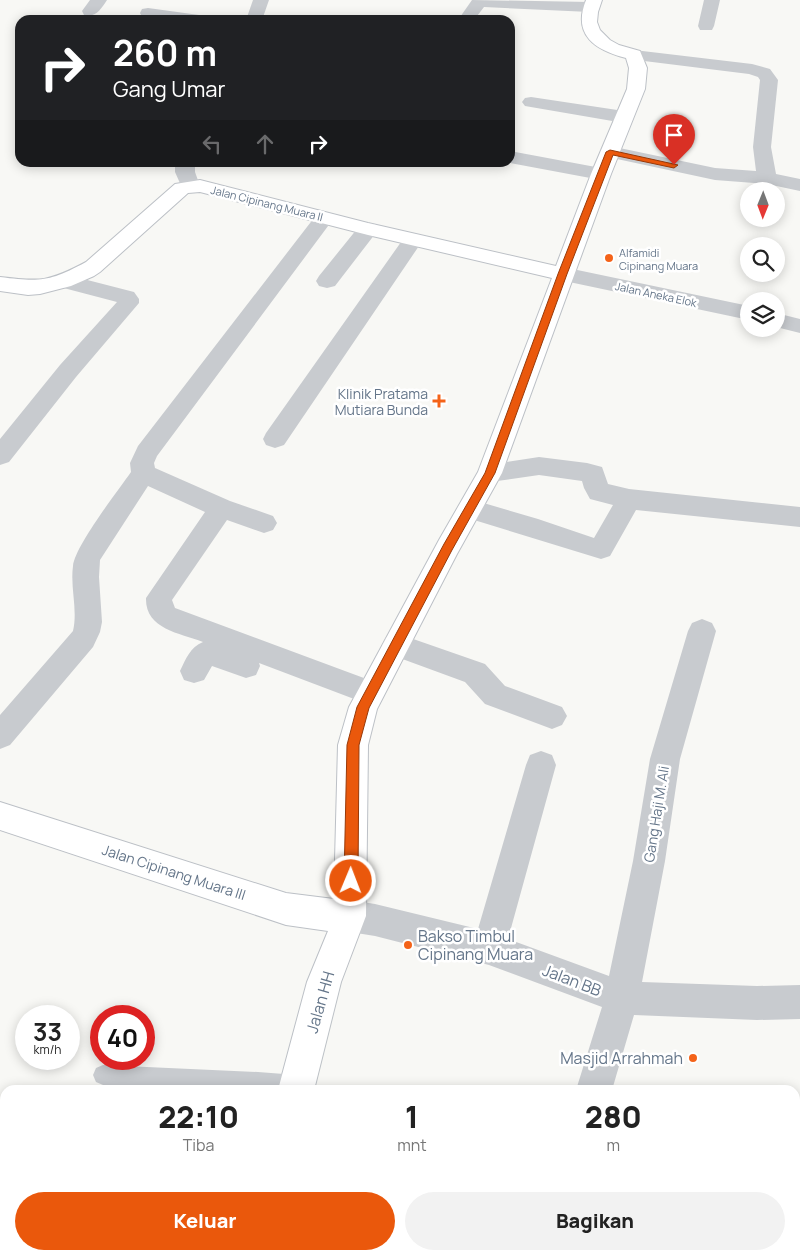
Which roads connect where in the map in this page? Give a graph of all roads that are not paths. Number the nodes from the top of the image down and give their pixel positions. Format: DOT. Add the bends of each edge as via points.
graph roads {
  1 [pos="260,0"];
  2 [pos="712,0"];
  3 [pos="592,4"];
  4 [pos="148,13"];
  5 [pos="163,15"];
  6 [pos="256,15"];
  7 [pos="470,15"];
  8 [pos="706,26"];
  9 [pos="634,55"];
  10 [pos="531,102"];
  11 [pos="624,117"];
  12 [pos="515,157"];
  13 [pos="606,163"];
  14 [pos="185,167"];
  15 [pos="767,178"];
  16 [pos="800,185"];
  17 [pos="190,186"];
  18 [pos="324,218"];
  19 [pos="368,229"];
  20 [pos="412,240"];
  21 [pos="563,274"];
  22 [pos="64,281"];
  23 [pos="327,282"];
  24 [pos="0,284"];
  25 [pos="740,311"];
  26 [pos="785,322"];
  27 [pos="800,326"];
  28 [pos="275,439"];
  29 [pos="0,456"];
  30 [pos="143,473"];
  31 [pos="490,473"];
  32 [pos="629,498"];
  33 [pos="222,508"];
  34 [pos="470,509"];
  35 [pos="800,517"];
  36 [pos="264,523"];
  37 [pos="702,631"];
  38 [pos="396,645"];
  39 [pos="194,671"];
  40 [pos="367,700"];
  41 [pos="552,716"];
  42 [pos="0,736"];
  43 [pos="541,765"];
  44 [pos="0,816"];
  45 [pos="350,916"];
  46 [pos="489,948"];
  47 [pos="622,998"];
  48 [pos="800,1002"];
  49 [pos="103,1075"];
  50 [pos="278,1085"];
  51 [pos="298,1085"];
  52 [pos="596,1085"];
  1 -- 6 [label="street"];
  2 -- 8 [label="street"];
  3 -- 7 [label="street" via="484,2 478,3"];
  3 -- 9 [label="street" via="589,27 598,40 616,52"];
  4 -- 5 [label="street"];
  9 -- 11 [label="street" via="638,68 636,88"];
  9 -- 15 [label="street" via="764,73 768,80 762,147"];
  10 -- 11 [label="street"];
  11 -- 13 [label="street"];
  12 -- 13 [label="street"];
  13 -- 15 [label="street"];
  13 -- 21 [label="street"];
  14 -- 17 [label="street"];
  15 -- 16 [label="street"];
  17 -- 18 [label="street, Jalan Cipinang Muara II"];
  17 -- 22 [label="street" via="182,188 93,267"];
  18 -- 19 [label="street, Jalan Cipinang Muara II"];
  18 -- 30 [label="street" via="147,452 142,463"];
  19 -- 20 [label="street, Jalan Cipinang Muara II"];
  19 -- 23 [label="street"];
  20 -- 21 [label="street, Jalan Cipinang Muara II"];
  20 -- 28 [label="street"];
  21 -- 25 [label="street, Jalan Aneka Elok"];
  21 -- 31 [label="street"];
  22 -- 24 [label="street" via="32,288"];
  22 -- 29 [label="street" via="126,297 128,303"];
  26 -- 27 [label="street"];
  30 -- 33 [label="street"];
  30 -- 42 [label="street" via="87,558 84,572 87,631 78,648"];
  31 -- 32 [label="street" via="539,466 587,472 593,474 599,492"];
  31 -- 34 [label="street"];
  32 -- 34 [label="street" via="601,549"];
  32 -- 35 [label="street"];
  33 -- 36 [label="street"];
  33 -- 40 [label="street" via="159,598 165,616"];
  34 -- 38 [label="street"];
  37 -- 47 [label="street, Gang Haji M. Ali" via="665,760 650,861"];
  38 -- 40 [label="street"];
  38 -- 41 [label="street" via="471,672 495,695"];
  39 -- 40 [label="street" via="204,654 212,654"];
  40 -- 45 [label="street" via="353,745"];
  43 -- 46 [label="street"];
  44 -- 45 [label="street, Jalan Cipinang Muara III" via="286,909"];
  45 -- 46 [label="street, Jalan BB"];
  45 -- 51 [label="street, Jalan HH" via="324,982"];
  46 -- 47 [label="street, Jalan BB"];
  47 -- 48 [label="street, Jalan BB"];
  47 -- 52 [label="street, Gang Haji M. Ali"];
  49 -- 50 [label="lane"];
}
